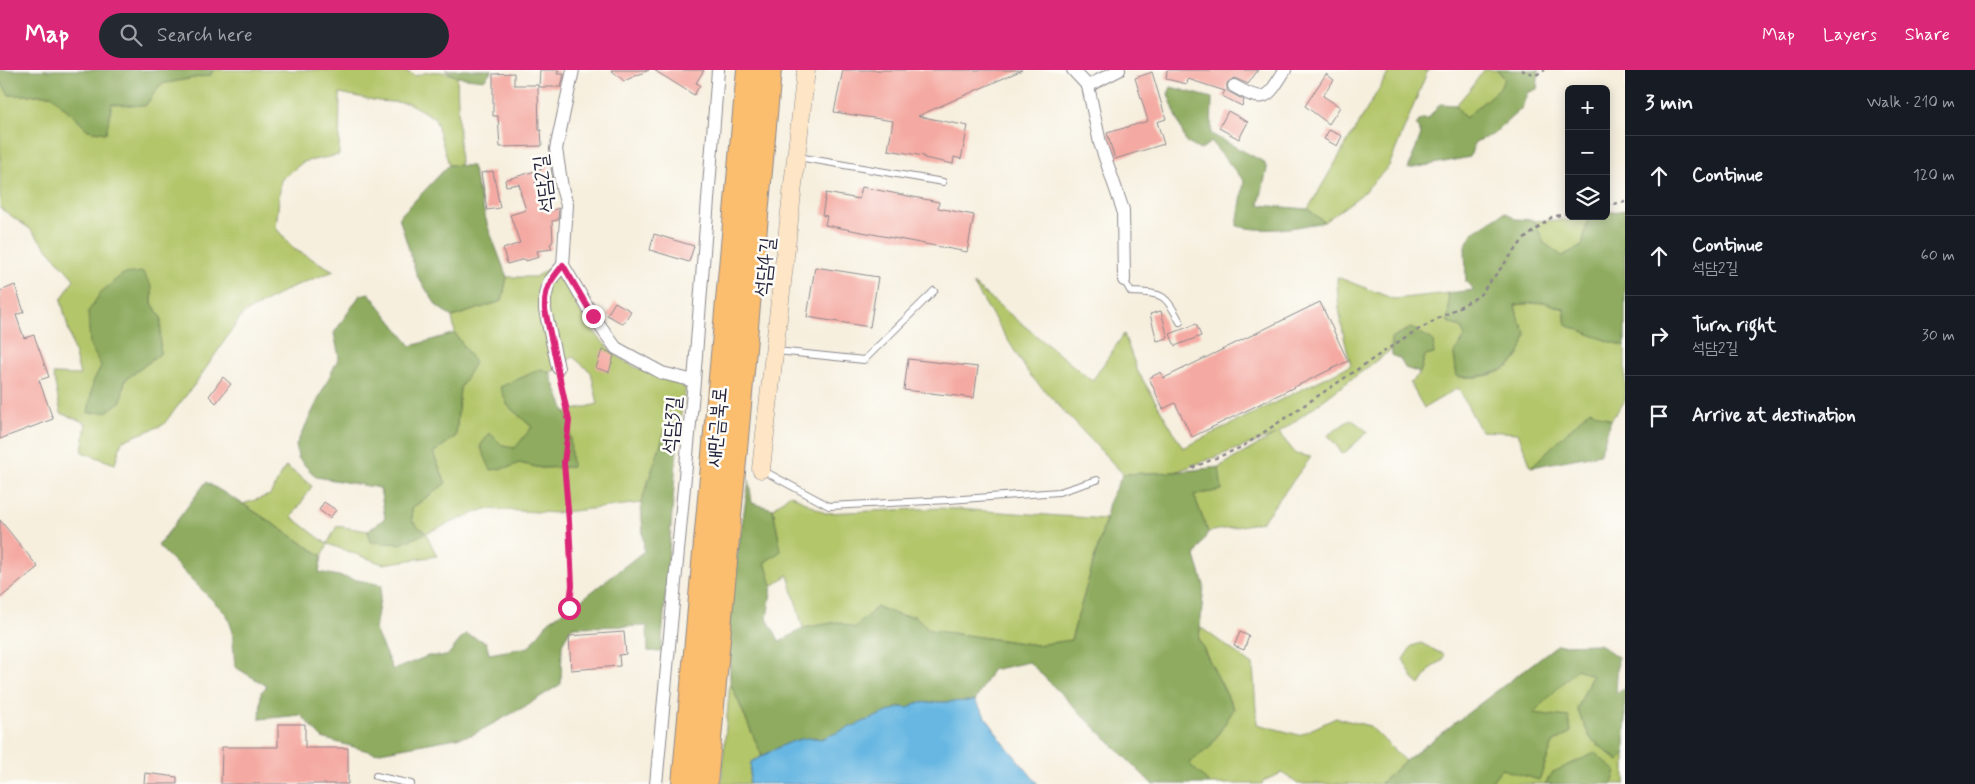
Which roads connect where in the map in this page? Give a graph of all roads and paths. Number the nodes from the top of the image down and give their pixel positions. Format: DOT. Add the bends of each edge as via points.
graph roads {
  1 [pos="573,70"];
  2 [pos="718,70"];
  3 [pos="749,70"];
  4 [pos="769,70"];
  5 [pos="806,70"];
  6 [pos="1072,70"];
  7 [pos="1120,70"];
  8 [pos="1285,70"];
  9 [pos="1521,70"];
  10 [pos="1545,70"];
  11 [pos="1088,86"];
  12 [pos="1234,86"];
  13 [pos="797,157"];
  14 [pos="943,182"];
  15 [pos="1625,202"];
  16 [pos="1610,204"];
  17 [pos="1565,214"];
  18 [pos="563,265"];
  19 [pos="1124,280"];
  20 [pos="934,291"];
  21 [pos="1180,322"];
  22 [pos="775,351"];
  23 [pos="558,368"];
  24 [pos="694,381"];
  25 [pos="1192,468"];
  26 [pos="761,469"];
  27 [pos="1097,480"];
  28 [pos="569,608"];
  29 [pos="376,776"];
  30 [pos="411,784"];
  31 [pos="656,784"];
  32 [pos="684,784"];
  33 [pos="705,784"];
  1 -- 18 [label="street, 석담2길" via="556,149 567,205"];
  2 -- 24 [label="street, 석담3길"];
  3 -- 32 [label="highway, 새만금북로"];
  4 -- 33 [label="highway, 새만금북로"];
  5 -- 13 [label="street, 석담4길"];
  6 -- 11 [label="street"];
  7 -- 11 [label="street"];
  8 -- 12 [label="street" via="1272,91 1262,97 1253,97"];
  9 -- 10 [label="path" via="1536,75"];
  11 -- 19 [label="street" via="1100,143 1123,210"];
  13 -- 14 [label="lane"];
  13 -- 22 [label="street, 석담4길"];
  15 -- 16 [label="path"];
  17 -- 25 [label="path" via="1552,216 1523,240 1479,296 1407,336 1242,448"];
  18 -- 23 [label="street" via="548,282 544,299"];
  18 -- 24 [label="street" via="616,348 662,373"];
  19 -- 21 [label="lane" via="1131,292 1159,294 1168,301"];
  20 -- 22 [label="lane" via="864,360"];
  22 -- 26 [label="street, 석담4길"];
  23 -- 28 [label="path" via="569,421 564,463 572,577"];
  24 -- 31 [label="street, 석담3길"];
  26 -- 27 [label="lane" via="829,506 1059,492"];
  29 -- 30 [label="lane"];
}
